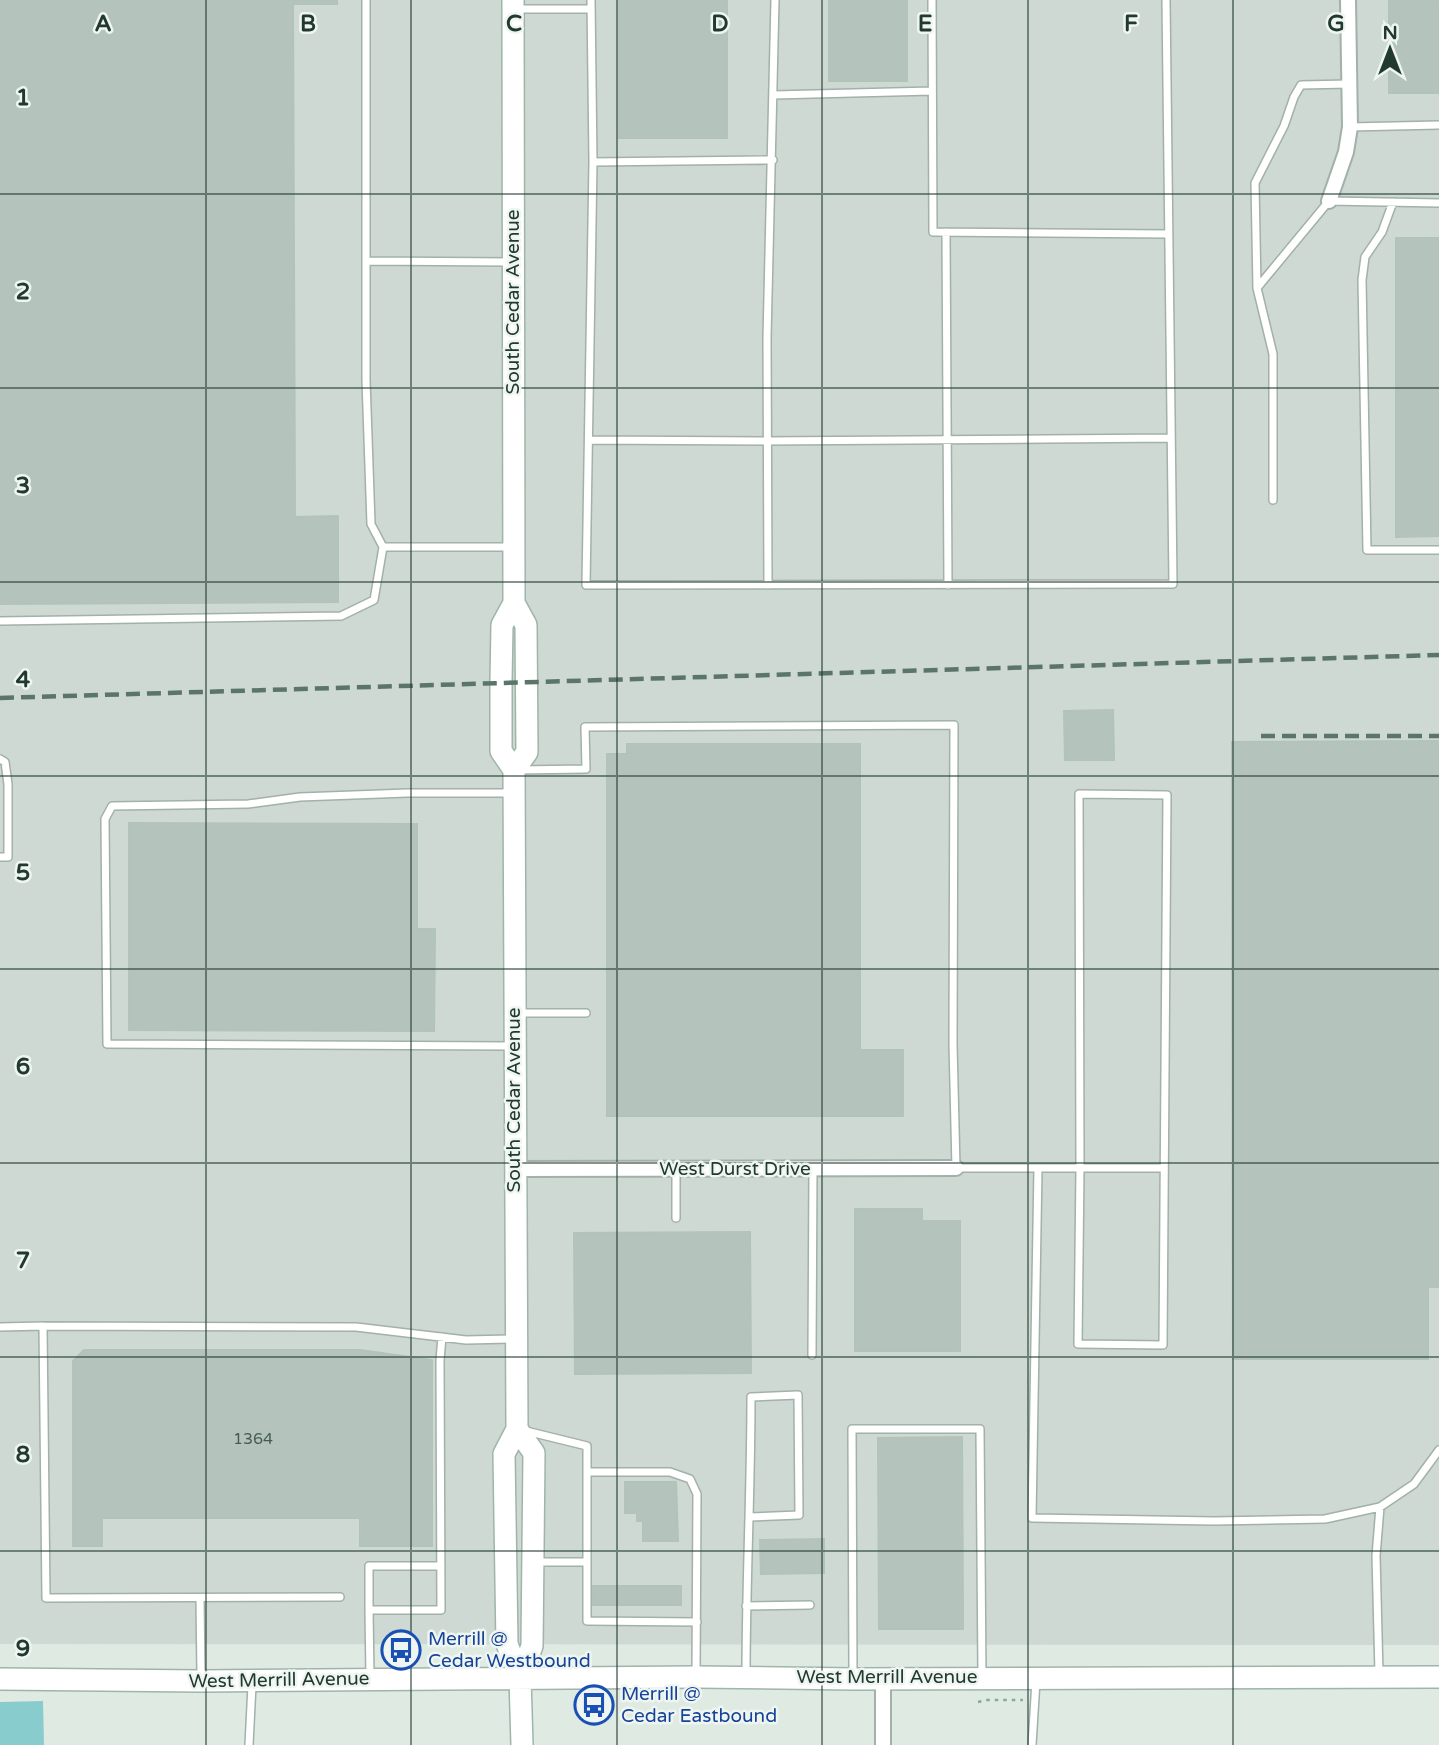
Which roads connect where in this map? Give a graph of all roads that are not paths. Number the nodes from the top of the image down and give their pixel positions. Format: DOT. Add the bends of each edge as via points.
graph roads {
  1 [pos="366,0"];
  2 [pos="591,0"];
  3 [pos="775,0"];
  4 [pos="932,0"];
  5 [pos="1166,0"];
  6 [pos="1348,0"];
  7 [pos="513,4"];
  8 [pos="591,9"];
  9 [pos="1350,84"];
  10 [pos="932,91"];
  11 [pos="774,95"];
  12 [pos="1439,125"];
  13 [pos="1349,127"];
  14 [pos="773,160"];
  15 [pos="593,162"];
  16 [pos="1329,201"];
  17 [pos="1393,202"];
  18 [pos="1439,202"];
  19 [pos="946,232"];
  20 [pos="1168,234"];
  21 [pos="366,261"];
  22 [pos="513,262"];
  23 [pos="1257,288"];
  24 [pos="1171,439"];
  25 [pos="589,440"];
  26 [pos="947,440"];
  27 [pos="767,441"];
  28 [pos="1273,500"];
  29 [pos="383,547"];
  30 [pos="514,547"];
  31 [pos="1439,550"];
  32 [pos="768,585"];
  33 [pos="948,585"];
  34 [pos="0,621"];
  35 [pos="0,759"];
  36 [pos="514,770"];
  37 [pos="514,793"];
  38 [pos="0,857"];
  39 [pos="514,1013"];
  40 [pos="586,1013"];
  41 [pos="515,1046"];
  42 [pos="956,1168"];
  43 [pos="1038,1168"];
  44 [pos="1080,1168"];
  45 [pos="1164,1168"];
  46 [pos="514,1169"];
  47 [pos="676,1169"];
  48 [pos="813,1169"];
  49 [pos="676,1218"];
  50 [pos="43,1326"];
  51 [pos="0,1327"];
  52 [pos="442,1337"];
  53 [pos="516,1339"];
  54 [pos="812,1355"];
  55 [pos="517,1429"];
  56 [pos="1439,1450"];
  57 [pos="588,1472"];
  58 [pos="1380,1507"];
  59 [pos="750,1517"];
  60 [pos="533,1562"];
  61 [pos="587,1562"];
  62 [pos="441,1566"];
  63 [pos="340,1597"];
  64 [pos="201,1598"];
  65 [pos="810,1605"];
  66 [pos="746,1606"];
  67 [pos="369,1610"];
  68 [pos="696,1622"];
  69 [pos="696,1677"];
  70 [pos="746,1677"];
  71 [pos="982,1677"];
  72 [pos="1036,1677"];
  73 [pos="1379,1677"];
  74 [pos="1439,1677"];
  75 [pos="370,1678"];
  76 [pos="520,1678"];
  77 [pos="883,1678"];
  78 [pos="0,1679"];
  79 [pos="853,1679"];
  80 [pos="252,1680"];
  81 [pos="201,1681"];
  82 [pos="248,1745"];
  83 [pos="522,1745"];
  84 [pos="883,1745"];
  85 [pos="1032,1745"];
  1 -- 21 [label="lane"];
  2 -- 8 [label="lane"];
  3 -- 11 [label="lane"];
  4 -- 10 [label="lane"];
  5 -- 20 [label="lane"];
  6 -- 9 [label="street"];
  7 -- 8 [label="lane"];
  7 -- 22 [label="main road, South Cedar Avenue"];
  8 -- 15 [label="lane"];
  9 -- 13 [label="street"];
  9 -- 23 [label="lane" via="1301,85 1262,165 1255,183"];
  10 -- 11 [label="lane"];
  10 -- 19 [label="lane" via="933,232"];
  11 -- 14 [label="lane"];
  12 -- 13 [label="lane"];
  13 -- 16 [label="street" via="1346,152"];
  14 -- 15 [label="lane"];
  14 -- 27 [label="lane"];
  15 -- 25 [label="lane"];
  16 -- 17 [label="lane"];
  16 -- 23 [label="lane"];
  17 -- 18 [label="lane"];
  17 -- 31 [label="lane" via="1366,257 1362,280 1367,550"];
  19 -- 20 [label="lane"];
  19 -- 26 [label="lane"];
  20 -- 24 [label="lane"];
  21 -- 22 [label="lane"];
  21 -- 29 [label="lane" via="372,524"];
  22 -- 30 [label="main road, South Cedar Avenue"];
  23 -- 28 [label="lane" via="1273,354"];
  24 -- 26 [label="lane"];
  24 -- 33 [label="lane" via="1172,584"];
  25 -- 27 [label="lane"];
  25 -- 32 [label="lane" via="586,585"];
  26 -- 27 [label="lane"];
  26 -- 33 [label="lane"];
  27 -- 32 [label="lane"];
  29 -- 30 [label="lane"];
  29 -- 34 [label="lane" via="374,600 341,616"];
  30 -- 36 [label="main road, South Cedar Avenue" via="514,603 526,625 527,752"];
  32 -- 33 [label="lane"];
  35 -- 38 [label="lane" via="5,762 8,784 8,856"];
  36 -- 37 [label="main road, South Cedar Avenue"];
  36 -- 42 [label="lane" via="586,769 585,727 954,725"];
  37 -- 39 [label="main road, South Cedar Avenue"];
  37 -- 41 [label="lane" via="112,806 106,832 107,1044"];
  39 -- 40 [label="lane"];
  39 -- 41 [label="main road, South Cedar Avenue"];
  41 -- 46 [label="main road, South Cedar Avenue"];
  42 -- 43 [label="lane"];
  42 -- 48 [label="street, West Durst Drive"];
  43 -- 44 [label="lane"];
  43 -- 58 [label="lane" via="1032,1518 1325,1519"];
  44 -- 45 [label="lane"];
  44 -- 45 [label="lane" via="1078,1344 1163,1345"];
  44 -- 45 [label="lane" via="1079,794 1167,794"];
  46 -- 47 [label="street, West Durst Drive"];
  46 -- 53 [label="main road, South Cedar Avenue"];
  47 -- 48 [label="street, West Durst Drive"];
  47 -- 49 [label="lane"];
  48 -- 54 [label="lane"];
  50 -- 51 [label="lane"];
  50 -- 52 [label="lane" via="356,1327"];
  50 -- 64 [label="lane" via="46,1598"];
  52 -- 53 [label="lane"];
  52 -- 62 [label="lane"];
  53 -- 55 [label="main road, South Cedar Avenue"];
  55 -- 57 [label="lane" via="587,1446"];
  55 -- 60 [label="main road, South Cedar Avenue" via="534,1453"];
  55 -- 76 [label="main road, South Cedar Avenue" via="504,1454 507,1644"];
  56 -- 58 [label="lane" via="1414,1483"];
  57 -- 61 [label="lane"];
  57 -- 68 [label="lane" via="670,1472 690,1479 697,1494"];
  58 -- 73 [label="lane" via="1376,1556"];
  59 -- 59 [label="lane" via="751,1397 798,1395 799,1515"];
  59 -- 66 [label="lane"];
  60 -- 61 [label="lane"];
  60 -- 76 [label="main road, South Cedar Avenue" via="532,1646"];
  61 -- 68 [label="lane" via="587,1621"];
  62 -- 67 [label="lane" via="369,1566"];
  62 -- 67 [label="lane" via="441,1611"];
  63 -- 64 [label="lane"];
  64 -- 81 [label="lane"];
  65 -- 66 [label="lane"];
  66 -- 70 [label="lane"];
  67 -- 75 [label="lane"];
  68 -- 69 [label="lane"];
  69 -- 70 [label="main road, West Merrill Avenue"];
  69 -- 76 [label="main road, West Merrill Avenue"];
  70 -- 79 [label="main road, West Merrill Avenue"];
  71 -- 72 [label="main road, West Merrill Avenue"];
  71 -- 77 [label="main road, West Merrill Avenue"];
  71 -- 79 [label="lane" via="980,1429 852,1429"];
  72 -- 73 [label="main road, West Merrill Avenue"];
  72 -- 85 [label="lane"];
  73 -- 74 [label="main road, West Merrill Avenue"];
  75 -- 76 [label="main road, West Merrill Avenue"];
  75 -- 80 [label="main road, West Merrill Avenue"];
  76 -- 83 [label="main road, South Cedar Avenue"];
  77 -- 79 [label="main road, West Merrill Avenue"];
  77 -- 84 [label="street"];
  78 -- 81 [label="main road, West Merrill Avenue"];
  80 -- 81 [label="main road, West Merrill Avenue"];
  80 -- 82 [label="lane"];
}
